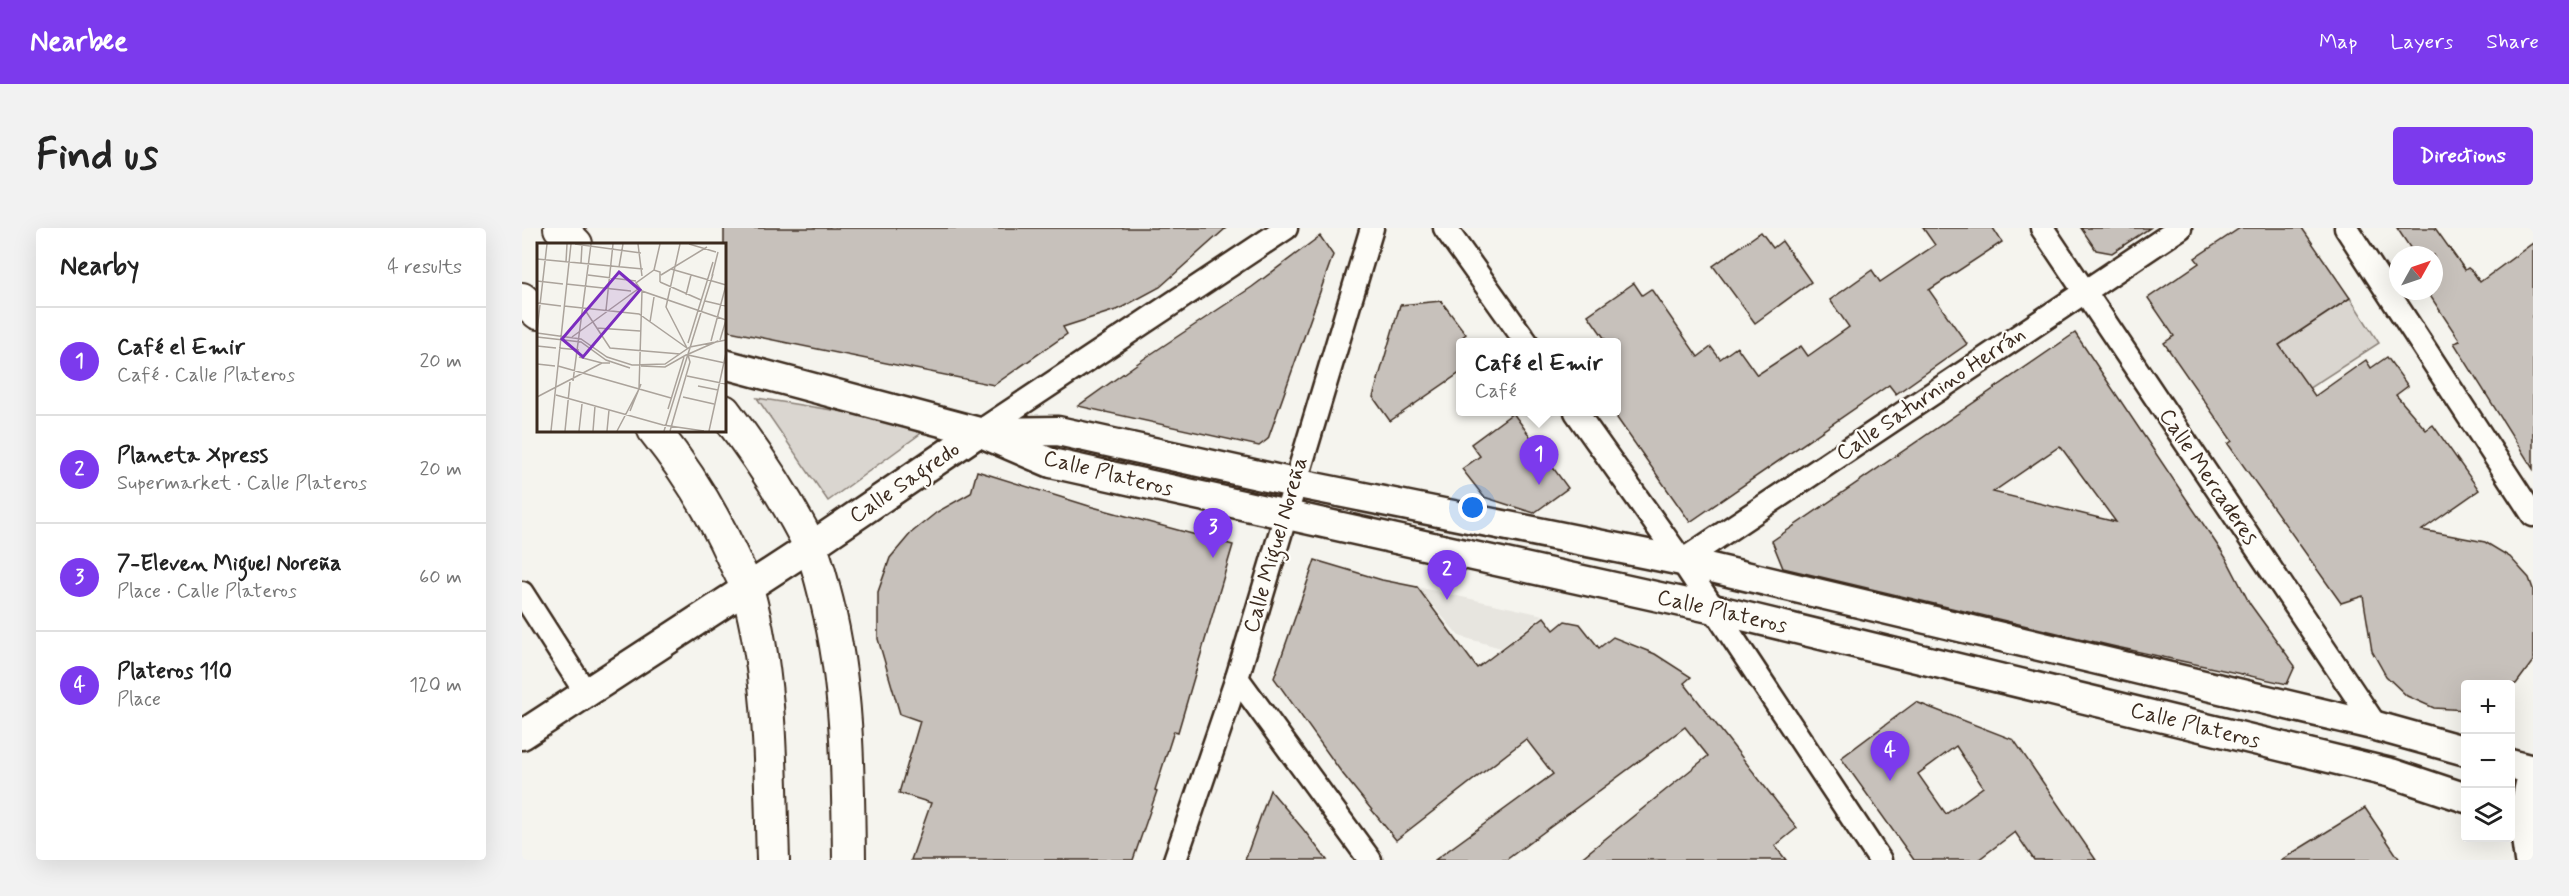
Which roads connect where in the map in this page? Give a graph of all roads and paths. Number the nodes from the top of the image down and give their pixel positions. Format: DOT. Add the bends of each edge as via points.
graph roads {
  1 [pos="560,228"];
  2 [pos="1286,228"];
  3 [pos="1372,228"];
  4 [pos="1445,228"];
  5 [pos="2042,228"];
  6 [pos="2180,228"];
  7 [pos="2346,228"];
  8 [pos="575,243"];
  9 [pos="2083,292"];
  10 [pos="522,299"];
  11 [pos="537,312"];
  12 [pos="1524,338"];
  13 [pos="726,365"];
  14 [pos="726,414"];
  15 [pos="1580,416"];
  16 [pos="656,432"];
  17 [pos="979,432"];
  18 [pos="1294,483"];
  19 [pos="2533,515"];
  20 [pos="1285,516"];
  21 [pos="810,547"];
  22 [pos="1682,561"];
  23 [pos="747,589"];
  24 [pos="522,593"];
  25 [pos="1714,609"];
  26 [pos="1237,678"];
  27 [pos="586,693"];
  28 [pos="2376,726"];
  29 [pos="522,735"];
  30 [pos="2461,750"];
  31 [pos="2515,765"];
  32 [pos="2533,770"];
  33 [pos="2461,796"];
  34 [pos="2517,814"];
  35 [pos="773,860"];
  36 [pos="849,860"];
  37 [pos="1175,860"];
  38 [pos="1370,860"];
  39 [pos="1880,860"];
  40 [pos="2529,860"];
  1 -- 8 [label="main road"];
  2 -- 17 [label="street, Calle Sagredo"];
  3 -- 18 [label="street, Calle Miguel Noreña"];
  4 -- 12 [label="street"];
  5 -- 9 [label="street, Calle Mercaderes"];
  6 -- 9 [label="street, Calle Saturnino Herrán"];
  7 -- 19 [label="street"];
  9 -- 22 [label="street, Calle Saturnino Herrán"];
  9 -- 28 [label="street, Calle Mercaderes"];
  10 -- 11 [label="main road"];
  13 -- 17 [label="street, Calle Plateros"];
  14 -- 21 [label="main road" via="769,476"];
  15 -- 22 [label="street"];
  16 -- 23 [label="main road" via="717,522"];
  17 -- 18 [label="street, Calle Plateros" via="1058,431"];
  17 -- 20 [label="street, Calle Plateros" via="1051,463"];
  17 -- 21 [label="street, Calle Sagredo"];
  18 -- 20 [label="street, Calle Miguel Noreña"];
  18 -- 22 [label="street, Calle Plateros"];
  20 -- 25 [label="street, Calle Plateros"];
  20 -- 26 [label="street, Calle Miguel Noreña"];
  21 -- 23 [label="street, Calle Sagredo"];
  21 -- 36 [label="main road" via="838,651 848,737"];
  22 -- 25 [label="street"];
  22 -- 28 [label="street, Calle Plateros"];
  23 -- 27 [label="street, Calle Sagredo"];
  23 -- 35 [label="main road" via="768,701"];
  24 -- 27 [label="street"];
  25 -- 33 [label="street, Calle Plateros" via="2391,774"];
  25 -- 39 [label="street"];
  26 -- 37 [label="street, Calle Miguel Noreña"];
  26 -- 38 [label="street"];
  27 -- 29 [label="street, Calle Sagredo"];
  28 -- 30 [label="street, Calle Plateros"];
  31 -- 32 [label="street"];
  32 -- 34 [label="street"];
  34 -- 40 [label="street"];
}
